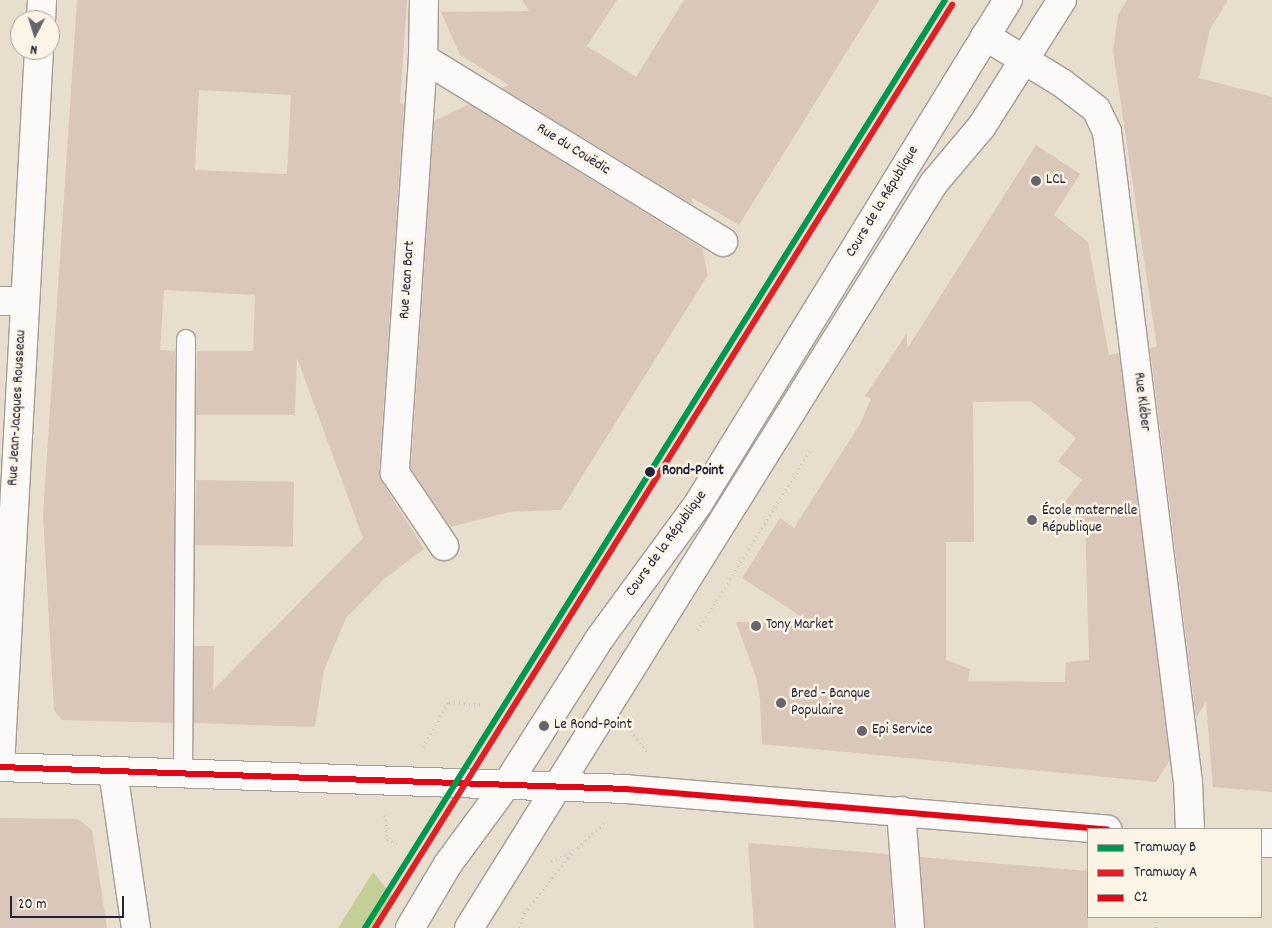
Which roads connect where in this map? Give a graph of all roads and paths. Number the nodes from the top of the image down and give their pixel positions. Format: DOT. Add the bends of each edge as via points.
graph roads {
  1 [pos="424,0"];
  2 [pos="1008,0"];
  3 [pos="1062,0"];
  4 [pos="985,36"];
  5 [pos="423,58"];
  6 [pos="38,60"];
  7 [pos="1023,60"];
  8 [pos="723,242"];
  9 [pos="12,302"];
  10 [pos="186,339"];
  11 [pos="444,546"];
  12 [pos="483,705"];
  13 [pos="627,727"];
  14 [pos="421,750"];
  15 [pos="648,753"];
  16 [pos="0,767"];
  17 [pos="113,771"];
  18 [pos="183,773"];
  19 [pos="507,784"];
  20 [pos="557,786"];
  21 [pos="901,811"];
  22 [pos="385,816"];
  23 [pos="610,818"];
  24 [pos="1096,828"];
  25 [pos="1190,828"];
  26 [pos="397,844"];
  27 [pos="136,928"];
  28 [pos="410,928"];
  29 [pos="469,928"];
  30 [pos="520,928"];
  31 [pos="910,928"];
  1 -- 5 [label="main road, Rue Jean Bart"];
  2 -- 4 [label="main road, Cours de la République"];
  3 -- 7 [label="main road"];
  4 -- 7 [label="main road, Rue Kléber"];
  4 -- 19 [label="main road, Cours de la République" via="698,504 600,638"];
  5 -- 8 [label="main road, Rue du Couëdic"];
  5 -- 11 [label="main road, Rue Jean Bart" via="395,473"];
  6 -- 9 [label="main road, Rue Jean-Jacques Rousseau"];
  7 -- 20 [label="main road" via="982,126 934,183"];
  7 -- 25 [label="main road, Rue Kléber" via="1096,109 1108,132 1187,772"];
  9 -- 16 [label="main road, Rue Jean-Jacques Rousseau"];
  10 -- 18 [label="lane"];
  12 -- 14 [label="path" via="449,702"];
  13 -- 15 [label="path"];
  16 -- 17 [label="main road"];
  17 -- 18 [label="main road"];
  17 -- 27 [label="main road"];
  18 -- 19 [label="main road"];
  19 -- 20 [label="main road"];
  19 -- 28 [label="main road, Cours de la République" via="448,864"];
  20 -- 21 [label="main road"];
  20 -- 29 [label="main road"];
  21 -- 24 [label="main road"];
  21 -- 31 [label="main road"];
  22 -- 26 [label="path" via="387,839"];
  23 -- 30 [label="path" via="574,851 524,913"];
}
